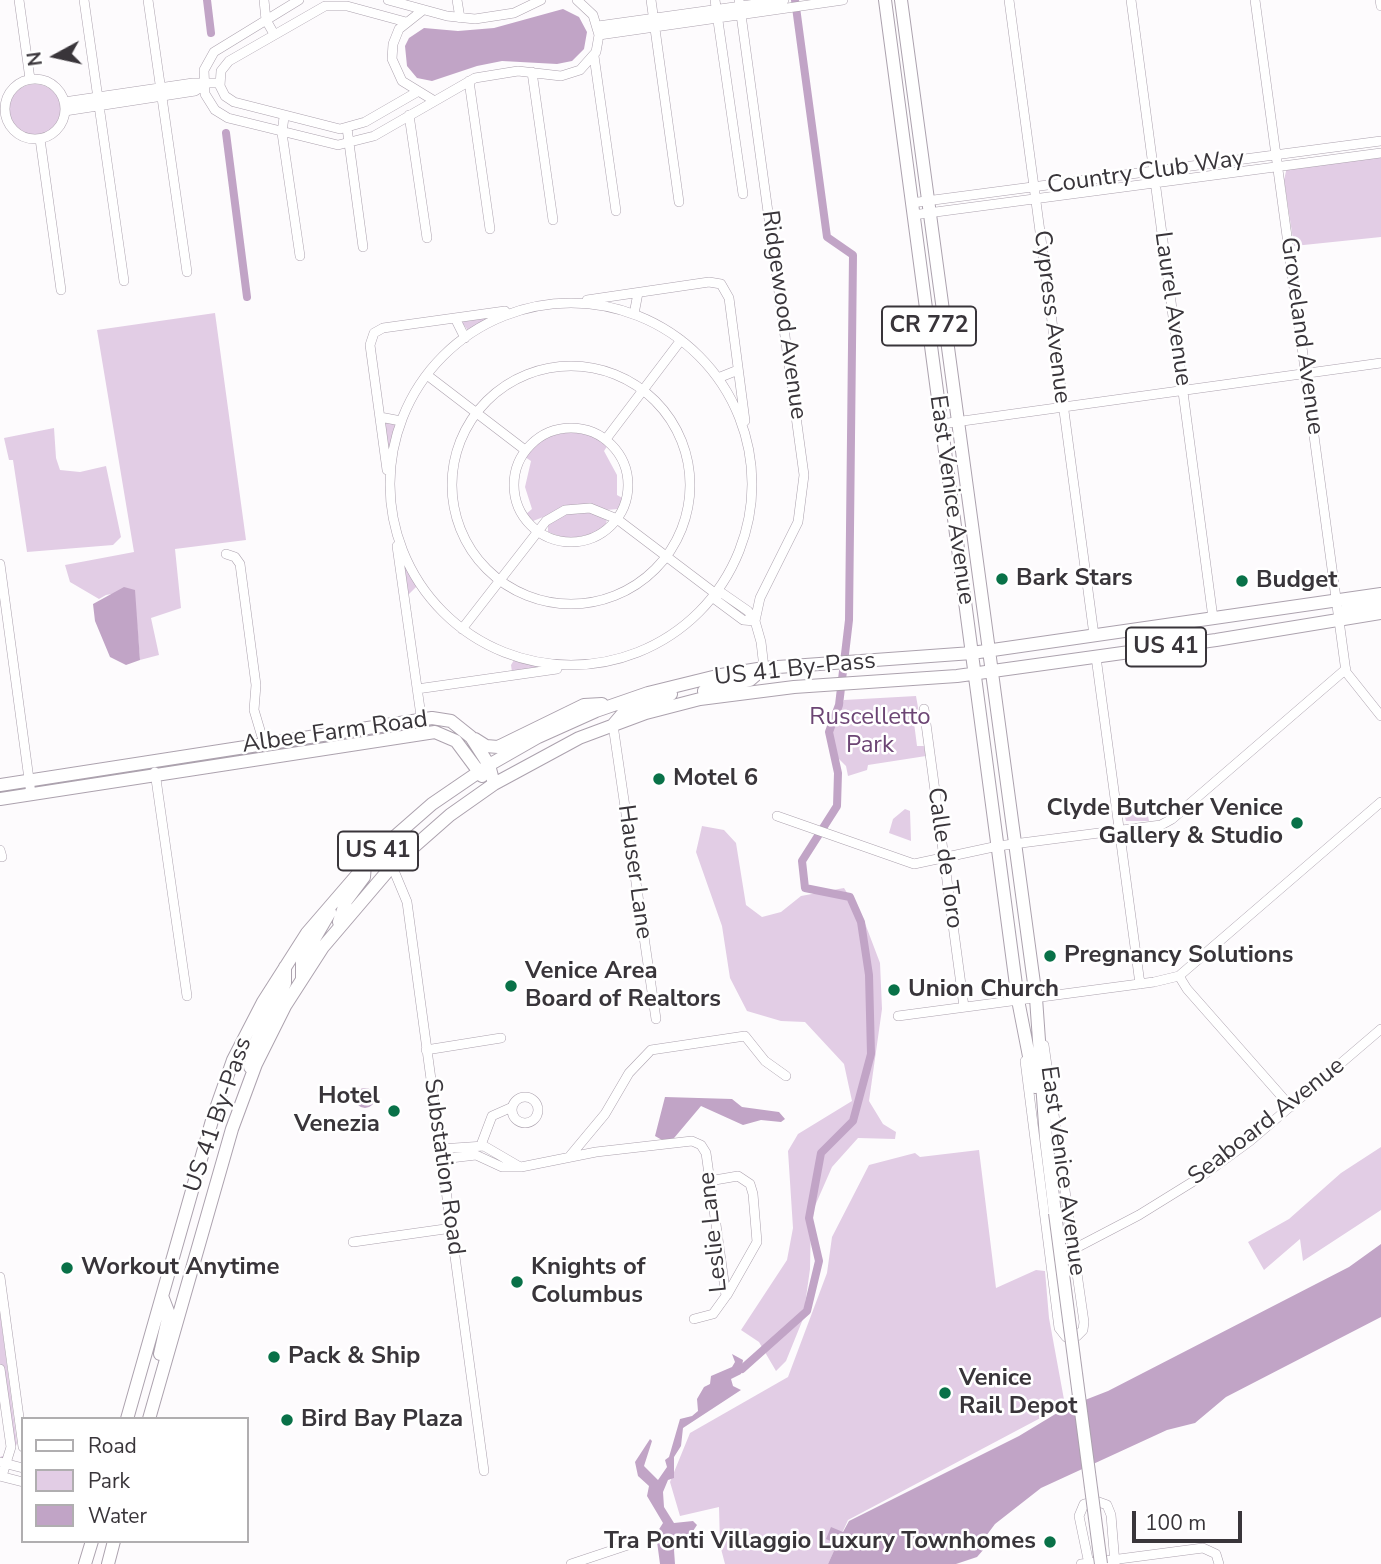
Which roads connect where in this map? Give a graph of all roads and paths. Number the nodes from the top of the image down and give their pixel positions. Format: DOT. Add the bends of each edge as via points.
graph roads {
  1 [pos="19,0"];
  2 [pos="84,0"];
  3 [pos="148,0"];
  4 [pos="264,0"];
  5 [pos="299,0"];
  6 [pos="391,0"];
  7 [pos="457,0"];
  8 [pos="541,0"];
  9 [pos="578,0"];
  10 [pos="651,0"];
  11 [pos="843,0"];
  12 [pos="885,0"];
  13 [pos="901,0"];
  14 [pos="1009,0"];
  15 [pos="1131,0"];
  16 [pos="1255,0"];
  17 [pos="1380,0"];
  18 [pos="330,2"];
  19 [pos="781,3"];
  20 [pos="587,4"];
  21 [pos="522,5"];
  22 [pos="740,6"];
  23 [pos="1381,6"];
  24 [pos="717,9"];
  25 [pos="423,10"];
  26 [pos="460,18"];
  27 [pos="267,20"];
  28 [pos="406,22"];
  29 [pos="654,23"];
  30 [pos="599,30"];
  31 [pos="274,34"];
  32 [pos="594,56"];
  33 [pos="532,72"];
  34 [pos="30,79"];
  35 [pos="468,81"];
  36 [pos="219,83"];
  37 [pos="203,86"];
  38 [pos="161,92"];
  39 [pos="417,92"];
  40 [pos="433,100"];
  41 [pos="99,101"];
  42 [pos="64,106"];
  43 [pos="3,115"];
  44 [pos="409,115"];
  45 [pos="284,117"];
  46 [pos="347,128"];
  47 [pos="282,133"];
  48 [pos="40,139"];
  49 [pos="1381,141"];
  50 [pos="349,144"];
  51 [pos="1327,148"];
  52 [pos="1381,153"];
  53 [pos="1275,155"];
  54 [pos="1329,161"];
  55 [pos="1276,168"];
  56 [pos="1154,172"];
  57 [pos="1156,183"];
  58 [pos="1034,188"];
  59 [pos="743,194"];
  60 [pos="1036,200"];
  61 [pos="679,202"];
  62 [pos="929,207"];
  63 [pos="912,209"];
  64 [pos="616,211"];
  65 [pos="553,220"];
  66 [pos="490,229"];
  67 [pos="426,238"];
  68 [pos="363,247"];
  69 [pos="300,256"];
  70 [pos="187,272"];
  71 [pos="124,281"];
  72 [pos="61,290"];
  73 [pos="638,293"];
  74 [pos="563,303"];
  75 [pos="527,309"];
  76 [pos="634,314"];
  77 [pos="455,318"];
  78 [pos="465,338"];
  79 [pos="681,340"];
  80 [pos="1381,363"];
  81 [pos="738,370"];
  82 [pos="1307,373"];
  83 [pos="427,375"];
  84 [pos="718,378"];
  85 [pos="643,390"];
  86 [pos="1183,391"];
  87 [pos="1063,407"];
  88 [pos="476,413"];
  89 [pos="380,417"];
  90 [pos="401,421"];
  91 [pos="958,422"];
  92 [pos="941,424"];
  93 [pos="606,439"];
  94 [pos="748,444"];
  95 [pos="525,450"];
  96 [pos="389,489"];
  97 [pos="393,517"];
  98 [pos="617,519"];
  99 [pos="537,530"];
  100 [pos="226,554"];
  101 [pos="666,557"];
  102 [pos="0,564"];
  103 [pos="500,580"];
  104 [pos="716,594"];
  105 [pos="1381,594"];
  106 [pos="1336,601"];
  107 [pos="1381,604"];
  108 [pos="1381,613"];
  109 [pos="1213,618"];
  110 [pos="1339,620"];
  111 [pos="755,621"];
  112 [pos="462,629"];
  113 [pos="1094,635"];
  114 [pos="989,651"];
  115 [pos="972,653"];
  116 [pos="1096,657"];
  117 [pos="576,666"];
  118 [pos="764,668"];
  119 [pos="1346,670"];
  120 [pos="992,671"];
  121 [pos="975,673"];
  122 [pos="685,683"];
  123 [pos="416,689"];
  124 [pos="616,703"];
  125 [pos="679,704"];
  126 [pos="924,709"];
  127 [pos="1381,716"];
  128 [pos="421,719"];
  129 [pos="613,725"];
  130 [pos="337,731"];
  131 [pos="423,733"];
  132 [pos="471,737"];
  133 [pos="264,741"];
  134 [pos="340,745"];
  135 [pos="266,755"];
  136 [pos="153,760"];
  137 [pos="483,769"];
  138 [pos="155,774"];
  139 [pos="29,780"];
  140 [pos="494,784"];
  141 [pos="0,785"];
  142 [pos="31,794"];
  143 [pos="0,799"];
  144 [pos="1381,802"];
  145 [pos="777,816"];
  146 [pos="1120,830"];
  147 [pos="1014,844"];
  148 [pos="998,846"];
  149 [pos="943,858"];
  150 [pos="365,865"];
  151 [pos="392,866"];
  152 [pos="337,896"];
  153 [pos="337,929"];
  154 [pos="284,966"];
  155 [pos="1179,976"];
  156 [pos="302,978"];
  157 [pos="1140,984"];
  158 [pos="187,996"];
  159 [pos="1036,998"];
  160 [pos="1018,1000"];
  161 [pos="964,1007"];
  162 [pos="898,1016"];
  163 [pos="656,1019"];
  164 [pos="1381,1029"];
  165 [pos="501,1038"];
  166 [pos="426,1050"];
  167 [pos="786,1076"];
  168 [pos="245,1091"];
  169 [pos="1291,1107"];
  170 [pos="510,1108"];
  171 [pos="1045,1139"];
  172 [pos="481,1145"];
  173 [pos="202,1154"];
  174 [pos="441,1154"];
  175 [pos="570,1156"];
  176 [pos="223,1161"];
  177 [pos="522,1167"];
  178 [pos="709,1181"];
  179 [pos="452,1228"];
  180 [pos="354,1242"];
  181 [pos="1074,1250"];
  182 [pos="0,1277"];
  183 [pos="162,1296"];
  184 [pos="726,1296"];
  185 [pos="694,1319"];
  186 [pos="0,1369"];
  187 [pos="159,1382"];
  188 [pos="128,1417"];
  189 [pos="150,1417"];
  190 [pos="21,1432"];
  191 [pos="3,1463"];
  192 [pos="21,1466"];
  193 [pos="484,1471"];
  194 [pos="1,1476"];
  195 [pos="20,1482"];
  196 [pos="91,1543"];
  197 [pos="113,1543"];
  198 [pos="634,1543"];
  199 [pos="1098,1563"];
  200 [pos="85,1564"];
  201 [pos="108,1564"];
  202 [pos="571,1564"];
  203 [pos="1219,1564"];
  1 -- 34 [label="street"];
  2 -- 41 [label="street"];
  3 -- 38 [label="street"];
  4 -- 27 [label="street"];
  5 -- 27 [label="street"];
  6 -- 25 [label="street"];
  7 -- 26 [label="street"];
  8 -- 21 [label="street"];
  9 -- 20 [label="street"];
  10 -- 29 [label="street"];
  11 -- 19 [label="street"];
  12 -- 63 [label="main road, East Venice Avenue / CR 772"];
  13 -- 62 [label="main road, East Venice Avenue / CR 772"];
  14 -- 58 [label="street, Cypress Avenue"];
  15 -- 56 [label="street, Laurel Avenue"];
  16 -- 53 [label="street, Groveland Avenue"];
  17 -- 23 [label="street"];
  18 -- 28 [label="street"];
  18 -- 31 [label="street"];
  19 -- 22 [label="street"];
  20 -- 30 [label="street"];
  21 -- 26 [label="street" via="497,17"];
  22 -- 24 [label="street"];
  22 -- 111 [label="street, Ridgewood Avenue" via="804,475 798,522 760,598"];
  24 -- 29 [label="street"];
  24 -- 59 [label="street"];
  25 -- 26 [label="street"];
  25 -- 28 [label="street"];
  27 -- 31 [label="street"];
  27 -- 37 [label="street" via="214,52 205,67"];
  28 -- 39 [label="street" via="396,35 392,59 402,81"];
  29 -- 30 [label="street"];
  29 -- 61 [label="street"];
  30 -- 32 [label="street"];
  31 -- 36 [label="street" via="227,63"];
  32 -- 33 [label="street" via="568,75"];
  32 -- 64 [label="street"];
  33 -- 35 [label="street" via="503,72"];
  33 -- 65 [label="street"];
  34 -- 42 [label="street" via="55,87"];
  34 -- 43 [label="street" via="12,90"];
  35 -- 40 [label="street"];
  35 -- 66 [label="street"];
  36 -- 37 [label="street"];
  36 -- 45 [label="street" via="231,101"];
  37 -- 38 [label="street" via="193,83"];
  37 -- 47 [label="street" via="209,102 223,116"];
  38 -- 41 [label="street"];
  38 -- 70 [label="street"];
  39 -- 40 [label="street"];
  39 -- 46 [label="street"];
  40 -- 44 [label="street"];
  41 -- 42 [label="street"];
  41 -- 71 [label="street"];
  42 -- 48 [label="street" via="57,130"];
  43 -- 48 [label="street" via="23,137"];
  44 -- 50 [label="street"];
  44 -- 67 [label="street"];
  45 -- 46 [label="street"];
  45 -- 47 [label="street"];
  46 -- 50 [label="street"];
  47 -- 50 [label="street" via="327,144"];
  47 -- 69 [label="street"];
  48 -- 72 [label="street"];
  49 -- 51 [label="street, Country Club Way"];
  50 -- 68 [label="street"];
  51 -- 53 [label="street, Country Club Way"];
  51 -- 54 [label="street"];
  52 -- 54 [label="street, Country Club Way"];
  53 -- 55 [label="street, Groveland Avenue"];
  53 -- 56 [label="street, Country Club Way"];
  54 -- 55 [label="street, Country Club Way"];
  55 -- 57 [label="street, Country Club Way"];
  55 -- 82 [label="street, Groveland Avenue"];
  56 -- 57 [label="street, Laurel Avenue"];
  56 -- 58 [label="street, Country Club Way"];
  57 -- 60 [label="street, Country Club Way"];
  57 -- 86 [label="street, Laurel Avenue"];
  58 -- 60 [label="street, Cypress Avenue"];
  58 -- 62 [label="street, Country Club Way"];
  60 -- 62 [label="street, Country Club Way"];
  60 -- 87 [label="street, Cypress Avenue"];
  62 -- 63 [label="street, Country Club Way"];
  62 -- 91 [label="main road, East Venice Avenue / CR 772"];
  63 -- 92 [label="main road, East Venice Avenue / CR 772"];
  73 -- 74 [label="street"];
  73 -- 76 [label="street"];
  73 -- 81 [label="street" via="721,284 729,298"];
  74 -- 75 [label="street"];
  74 -- 76 [label="street"];
  75 -- 77 [label="street"];
  75 -- 78 [label="street" via="498,318"];
  76 -- 79 [label="street"];
  77 -- 78 [label="street"];
  77 -- 89 [label="street" via="374,333 370,345"];
  78 -- 83 [label="street"];
  79 -- 84 [label="street"];
  79 -- 85 [label="street"];
  80 -- 82 [label="street"];
  81 -- 84 [label="street"];
  81 -- 94 [label="street"];
  82 -- 86 [label="street"];
  82 -- 106 [label="street, Groveland Avenue"];
  83 -- 88 [label="street"];
  83 -- 90 [label="street"];
  84 -- 94 [label="street" via="737,411"];
  85 -- 88 [label="street" via="606,371 558,366 512,381"];
  85 -- 93 [label="street"];
  85 -- 101 [label="street" via="674,424 690,469 685,519"];
  86 -- 87 [label="street"];
  86 -- 109 [label="street, Laurel Avenue"];
  87 -- 91 [label="street"];
  87 -- 113 [label="street, Cypress Avenue"];
  88 -- 95 [label="street"];
  88 -- 103 [label="street" via="456,455 453,501 473,552"];
  89 -- 90 [label="street"];
  89 -- 96 [label="street"];
  90 -- 96 [label="street"];
  91 -- 92 [label="street"];
  91 -- 114 [label="main road, East Venice Avenue / CR 772"];
  92 -- 115 [label="main road, East Venice Avenue / CR 772"];
  93 -- 95 [label="street" via="586,429 563,428 542,436"];
  93 -- 98 [label="street" via="623,462 628,482 627,499"];
  94 -- 104 [label="street" via="752,480 749,521 737,559"];
  95 -- 99 [label="street" via="517,468 515,493 522,513"];
  96 -- 97 [label="street"];
  97 -- 112 [label="street" via="400,545 418,579"];
  97 -- 123 [label="street"];
  98 -- 99 [label="street" via="594,509 573,508 554,515"];
  98 -- 99 [label="street" via="600,534 579,541 558,540"];
  98 -- 101 [label="street"];
  99 -- 103 [label="street"];
  100 -- 133 [label="street" via="240,564 256,685 254,710"];
  101 -- 103 [label="street" via="628,589 589,603 545,601"];
  101 -- 104 [label="street"];
  102 -- 139 [label="street"];
  103 -- 112 [label="street"];
  104 -- 111 [label="street" via="722,593 748,611"];
  104 -- 117 [label="street" via="689,623 659,643 620,659"];
  105 -- 106 [label="main road, US 41 By-Pass / US 41"];
  106 -- 109 [label="main road, US 41 By-Pass / US 41"];
  106 -- 110 [label="street, Groveland Avenue"];
  107 -- 110 [label="main road" via="1351,608"];
  108 -- 110 [label="main road, US 41 By-Pass / US 41"];
  109 -- 113 [label="main road, US 41 By-Pass / US 41"];
  110 -- 116 [label="main road, US 41 By-Pass / US 41"];
  110 -- 119 [label="street, Groveland Avenue"];
  111 -- 118 [label="street"];
  112 -- 117 [label="street" via="521,658"];
  113 -- 114 [label="main road, US 41 By-Pass / US 41"];
  114 -- 115 [label="main road, US 41 By-Pass / US 41"];
  114 -- 120 [label="main road, East Venice Avenue / CR 772"];
  115 -- 118 [label="main road, US 41 By-Pass / US 41"];
  115 -- 121 [label="main road, East Venice Avenue / CR 772"];
  116 -- 120 [label="main road, US 41 By-Pass / US 41"];
  116 -- 146 [label="street"];
  117 -- 123 [label="street"];
  118 -- 122 [label="main road, US 41 By-Pass / US 41"];
  118 -- 125 [label="main road" via="750,680 695,694"];
  119 -- 127 [label="street"];
  119 -- 146 [label="street" via="1172,819 1161,825"];
  120 -- 121 [label="main road, US 41 By-Pass / US 41"];
  120 -- 147 [label="main road, East Venice Avenue"];
  121 -- 125 [label="main road, US 41 By-Pass / US 41" via="730,694"];
  121 -- 148 [label="main road, East Venice Avenue"];
  122 -- 124 [label="main road, US 41 By-Pass / US 41"];
  122 -- 129 [label="main road" via="666,696 625,711"];
  123 -- 128 [label="street"];
  124 -- 132 [label="main road" via="584,705 498,747"];
  124 -- 137 [label="main road, US 41 By-Pass / US 41" via="538,737"];
  125 -- 129 [label="main road, US 41 By-Pass / US 41"];
  126 -- 149 [label="street, Calle de Toro"];
  128 -- 130 [label="main road, Albee Farm Road"];
  128 -- 131 [label="street"];
  128 -- 132 [label="main road, Albee Farm Road" via="451,721"];
  129 -- 140 [label="main road, US 41 By-Pass / US 41" via="546,754"];
  129 -- 163 [label="street, Hauser Lane"];
  130 -- 133 [label="main road, Albee Farm Road"];
  130 -- 134 [label="main road"];
  131 -- 134 [label="main road, Albee Farm Road"];
  131 -- 137 [label="main road, Albee Farm Road" via="450,736"];
  132 -- 137 [label="main road, Albee Farm Road"];
  133 -- 135 [label="street"];
  133 -- 136 [label="main road, Albee Farm Road"];
  134 -- 135 [label="main road, Albee Farm Road"];
  135 -- 138 [label="main road, Albee Farm Road"];
  136 -- 138 [label="street"];
  136 -- 139 [label="main road, Albee Farm Road"];
  137 -- 140 [label="main road, Albee Farm Road"];
  137 -- 150 [label="main road, US 41 By-Pass / US 41" via="425,810"];
  138 -- 142 [label="main road, Albee Farm Road"];
  138 -- 158 [label="street"];
  139 -- 141 [label="main road, Albee Farm Road"];
  139 -- 142 [label="street"];
  140 -- 151 [label="main road, US 41 By-Pass / US 41"];
  142 -- 143 [label="main road, Albee Farm Road"];
  144 -- 155 [label="street"];
  145 -- 149 [label="street" via="909,863"];
  146 -- 147 [label="street"];
  146 -- 157 [label="street"];
  147 -- 148 [label="street"];
  147 -- 159 [label="main road, East Venice Avenue"];
  148 -- 149 [label="street"];
  148 -- 160 [label="main road, East Venice Avenue"];
  149 -- 161 [label="street, Calle de Toro"];
  150 -- 152 [label="main road, US 41 By-Pass / US 41"];
  150 -- 153 [label="main road" via="364,877 346,901"];
  151 -- 153 [label="main road, US 41 By-Pass / US 41"];
  151 -- 166 [label="street, Substation Road" via="407,902"];
  152 -- 154 [label="main road, US 41 By-Pass / US 41"];
  152 -- 156 [label="main road" via="302,960"];
  153 -- 156 [label="main road, US 41 By-Pass / US 41"];
  154 -- 168 [label="main road" via="285,983 253,1050"];
  154 -- 173 [label="main road, US 41 By-Pass / US 41" via="233,1060"];
  155 -- 157 [label="street"];
  155 -- 169 [label="street"];
  156 -- 168 [label="main road, US 41 By-Pass / US 41"];
  157 -- 159 [label="street"];
  159 -- 160 [label="street"];
  159 -- 171 [label="main road, East Venice Avenue"];
  159 -- 181 [label="street, East Venice Avenue"];
  160 -- 161 [label="street"];
  160 -- 171 [label="main road, East Venice Avenue"];
  160 -- 181 [label="street, East Venice Avenue" via="1059,1328 1066,1337 1077,1336 1084,1326"];
  161 -- 162 [label="street"];
  164 -- 169 [label="street, Seaboard Avenue"];
  165 -- 166 [label="street"];
  166 -- 174 [label="street, Substation Road"];
  167 -- 175 [label="street" via="765,1061 745,1036 651,1050 629,1073 603,1116"];
  168 -- 176 [label="main road, US 41 By-Pass / US 41"];
  169 -- 181 [label="street, Seaboard Avenue" via="1183,1189"];
  170 -- 172 [label="street" via="492,1116"];
  171 -- 199 [label="main road, East Venice Avenue, bridge"];
  172 -- 174 [label="street"];
  172 -- 177 [label="street"];
  173 -- 176 [label="main road"];
  173 -- 183 [label="main road, US 41 By-Pass / US 41"];
  174 -- 177 [label="street, Leslie Lane" via="476,1155 502,1167"];
  174 -- 179 [label="street, Substation Road"];
  175 -- 177 [label="street, Leslie Lane" via="557,1163"];
  175 -- 178 [label="street, Leslie Lane" via="692,1141 704,1149"];
  176 -- 187 [label="main road, US 41 By-Pass / US 41"];
  178 -- 184 [label="street, Leslie Lane"];
  178 -- 184 [label="street" via="738,1176 750,1184 753,1194 757,1241"];
  179 -- 180 [label="street"];
  179 -- 193 [label="street, Substation Road"];
  182 -- 190 [label="street"];
  183 -- 187 [label="main road" via="169,1311"];
  183 -- 188 [label="main road, US 41 By-Pass / US 41"];
  184 -- 185 [label="street, Leslie Lane" via="713,1314"];
  186 -- 191 [label="street" via="10,1447"];
  187 -- 189 [label="main road, US 41 By-Pass / US 41"];
  191 -- 192 [label="street"];
  191 -- 194 [label="street"];
  194 -- 195 [label="street"];
  196 -- 200 [label="main road"];
  197 -- 201 [label="main road"];
  198 -- 202 [label="street"];
  199 -- 199 [label="street" via="1110,1510 1103,1502 1090,1501 1079,1516"];
  199 -- 203 [label="street" via="1199,1549 1216,1554"];
}
